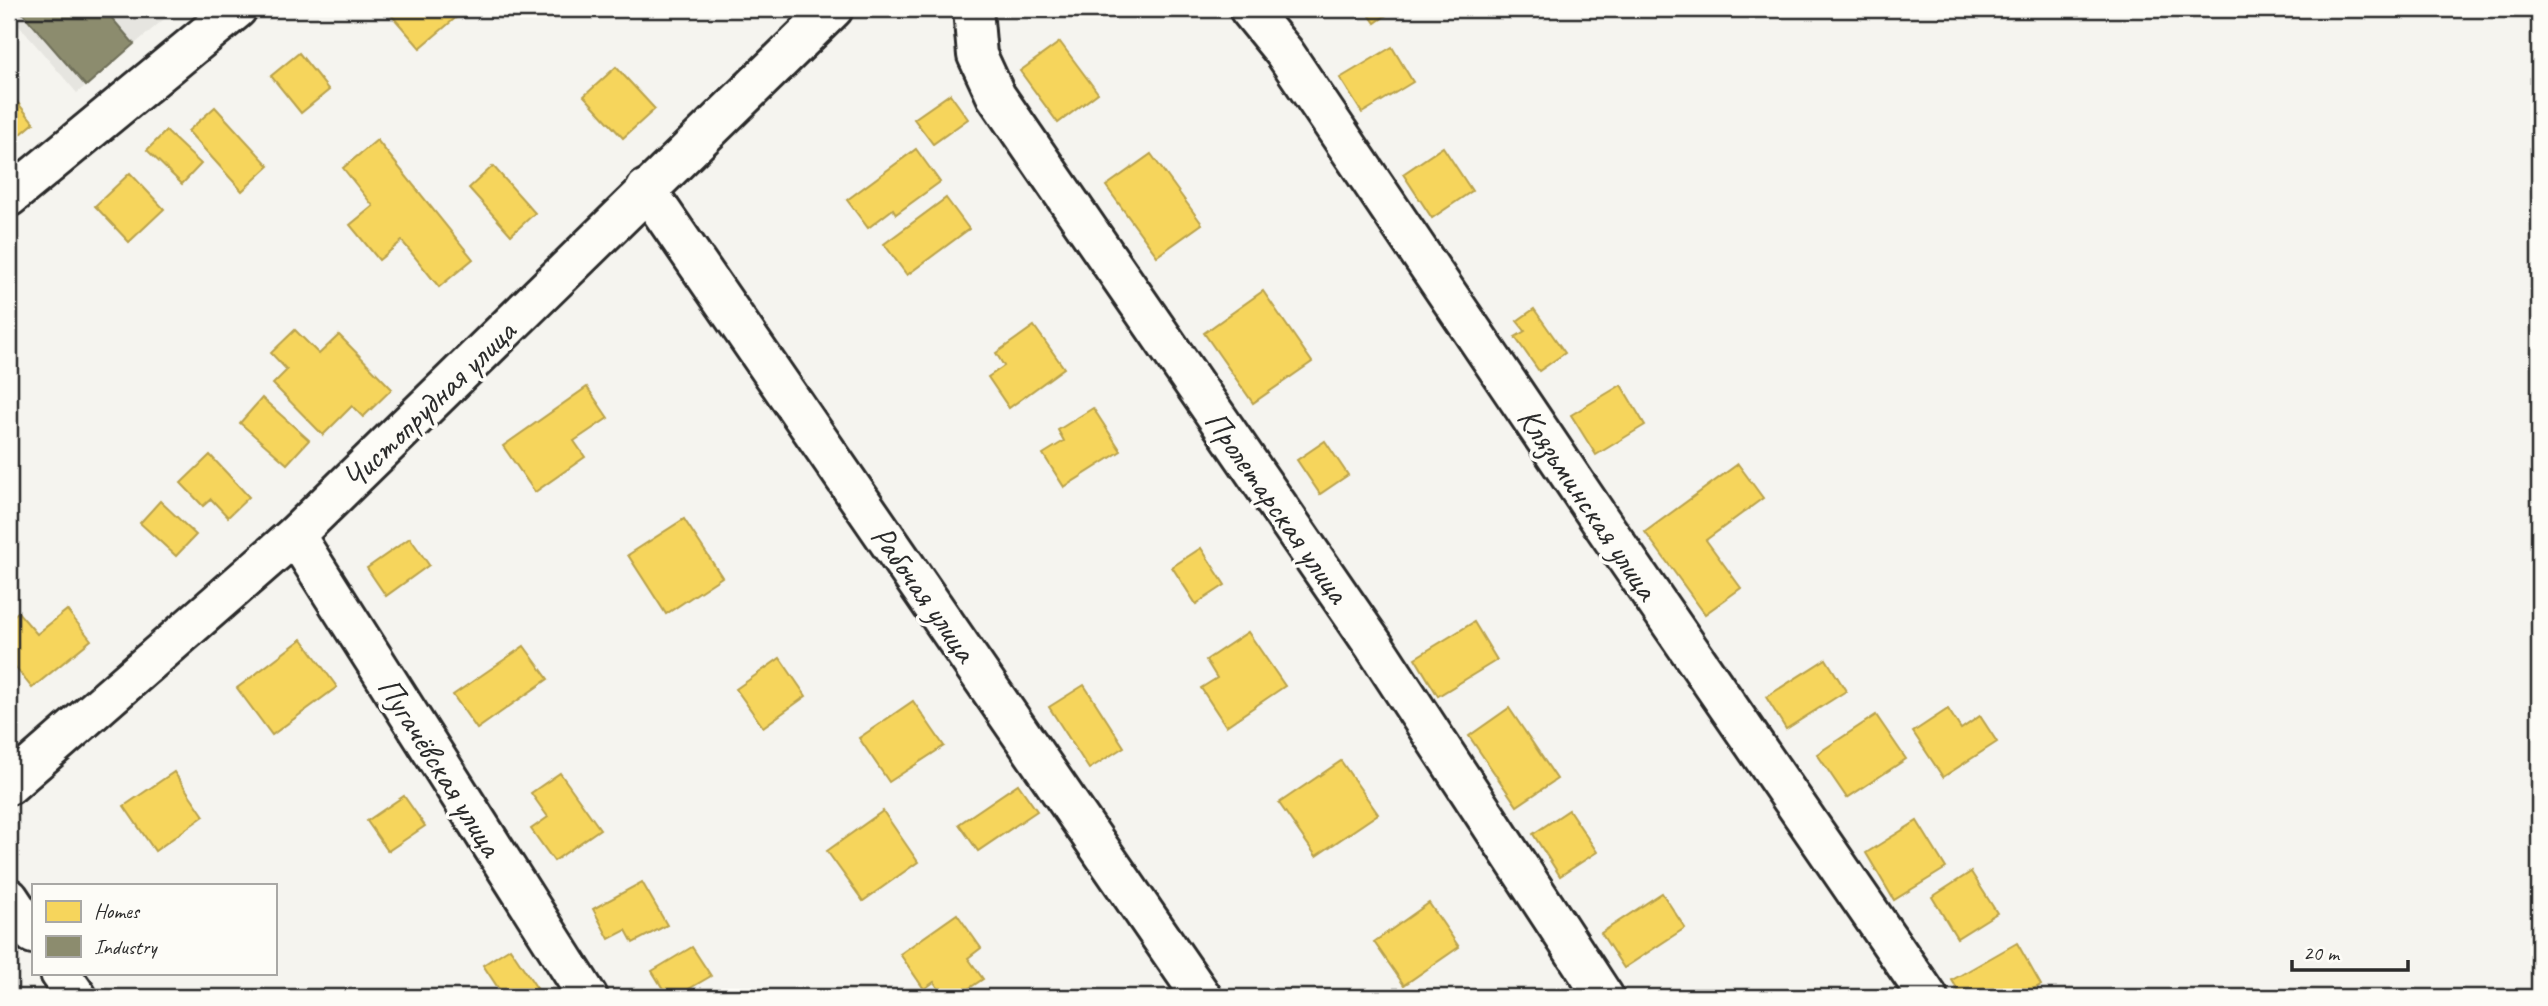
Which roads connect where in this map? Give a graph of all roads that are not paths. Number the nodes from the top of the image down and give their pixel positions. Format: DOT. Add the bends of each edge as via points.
graph roads {
  1 [pos="237,9"];
  2 [pos="833,9"];
  3 [pos="973,9"];
  4 [pos="1249,9"];
  5 [pos="646,190"];
  6 [pos="9,197"];
  7 [pos="295,535"];
  8 [pos="9,785"];
  9 [pos="9,898"];
  10 [pos="32,932"];
  11 [pos="61,974"];
  12 [pos="77,997"];
  13 [pos="588,997"];
  14 [pos="1202,997"];
  15 [pos="1604,997"];
  16 [pos="1928,997"];
  1 -- 6 [label="street"];
  2 -- 5 [label="street, Чистопрудная улица"];
  3 -- 15 [label="street, Пролетарская улица" via="977,55 996,96 1375,646"];
  4 -- 16 [label="street, Клязьминская улица" via="1284,52"];
  5 -- 7 [label="street, Чистопрудная улица"];
  5 -- 14 [label="street, Рабочая улица"];
  7 -- 8 [label="street, Чистопрудная улица"];
  7 -- 13 [label="street, Пугачёвская улица"];
  9 -- 10 [label="street"];
  11 -- 12 [label="street"];
}
